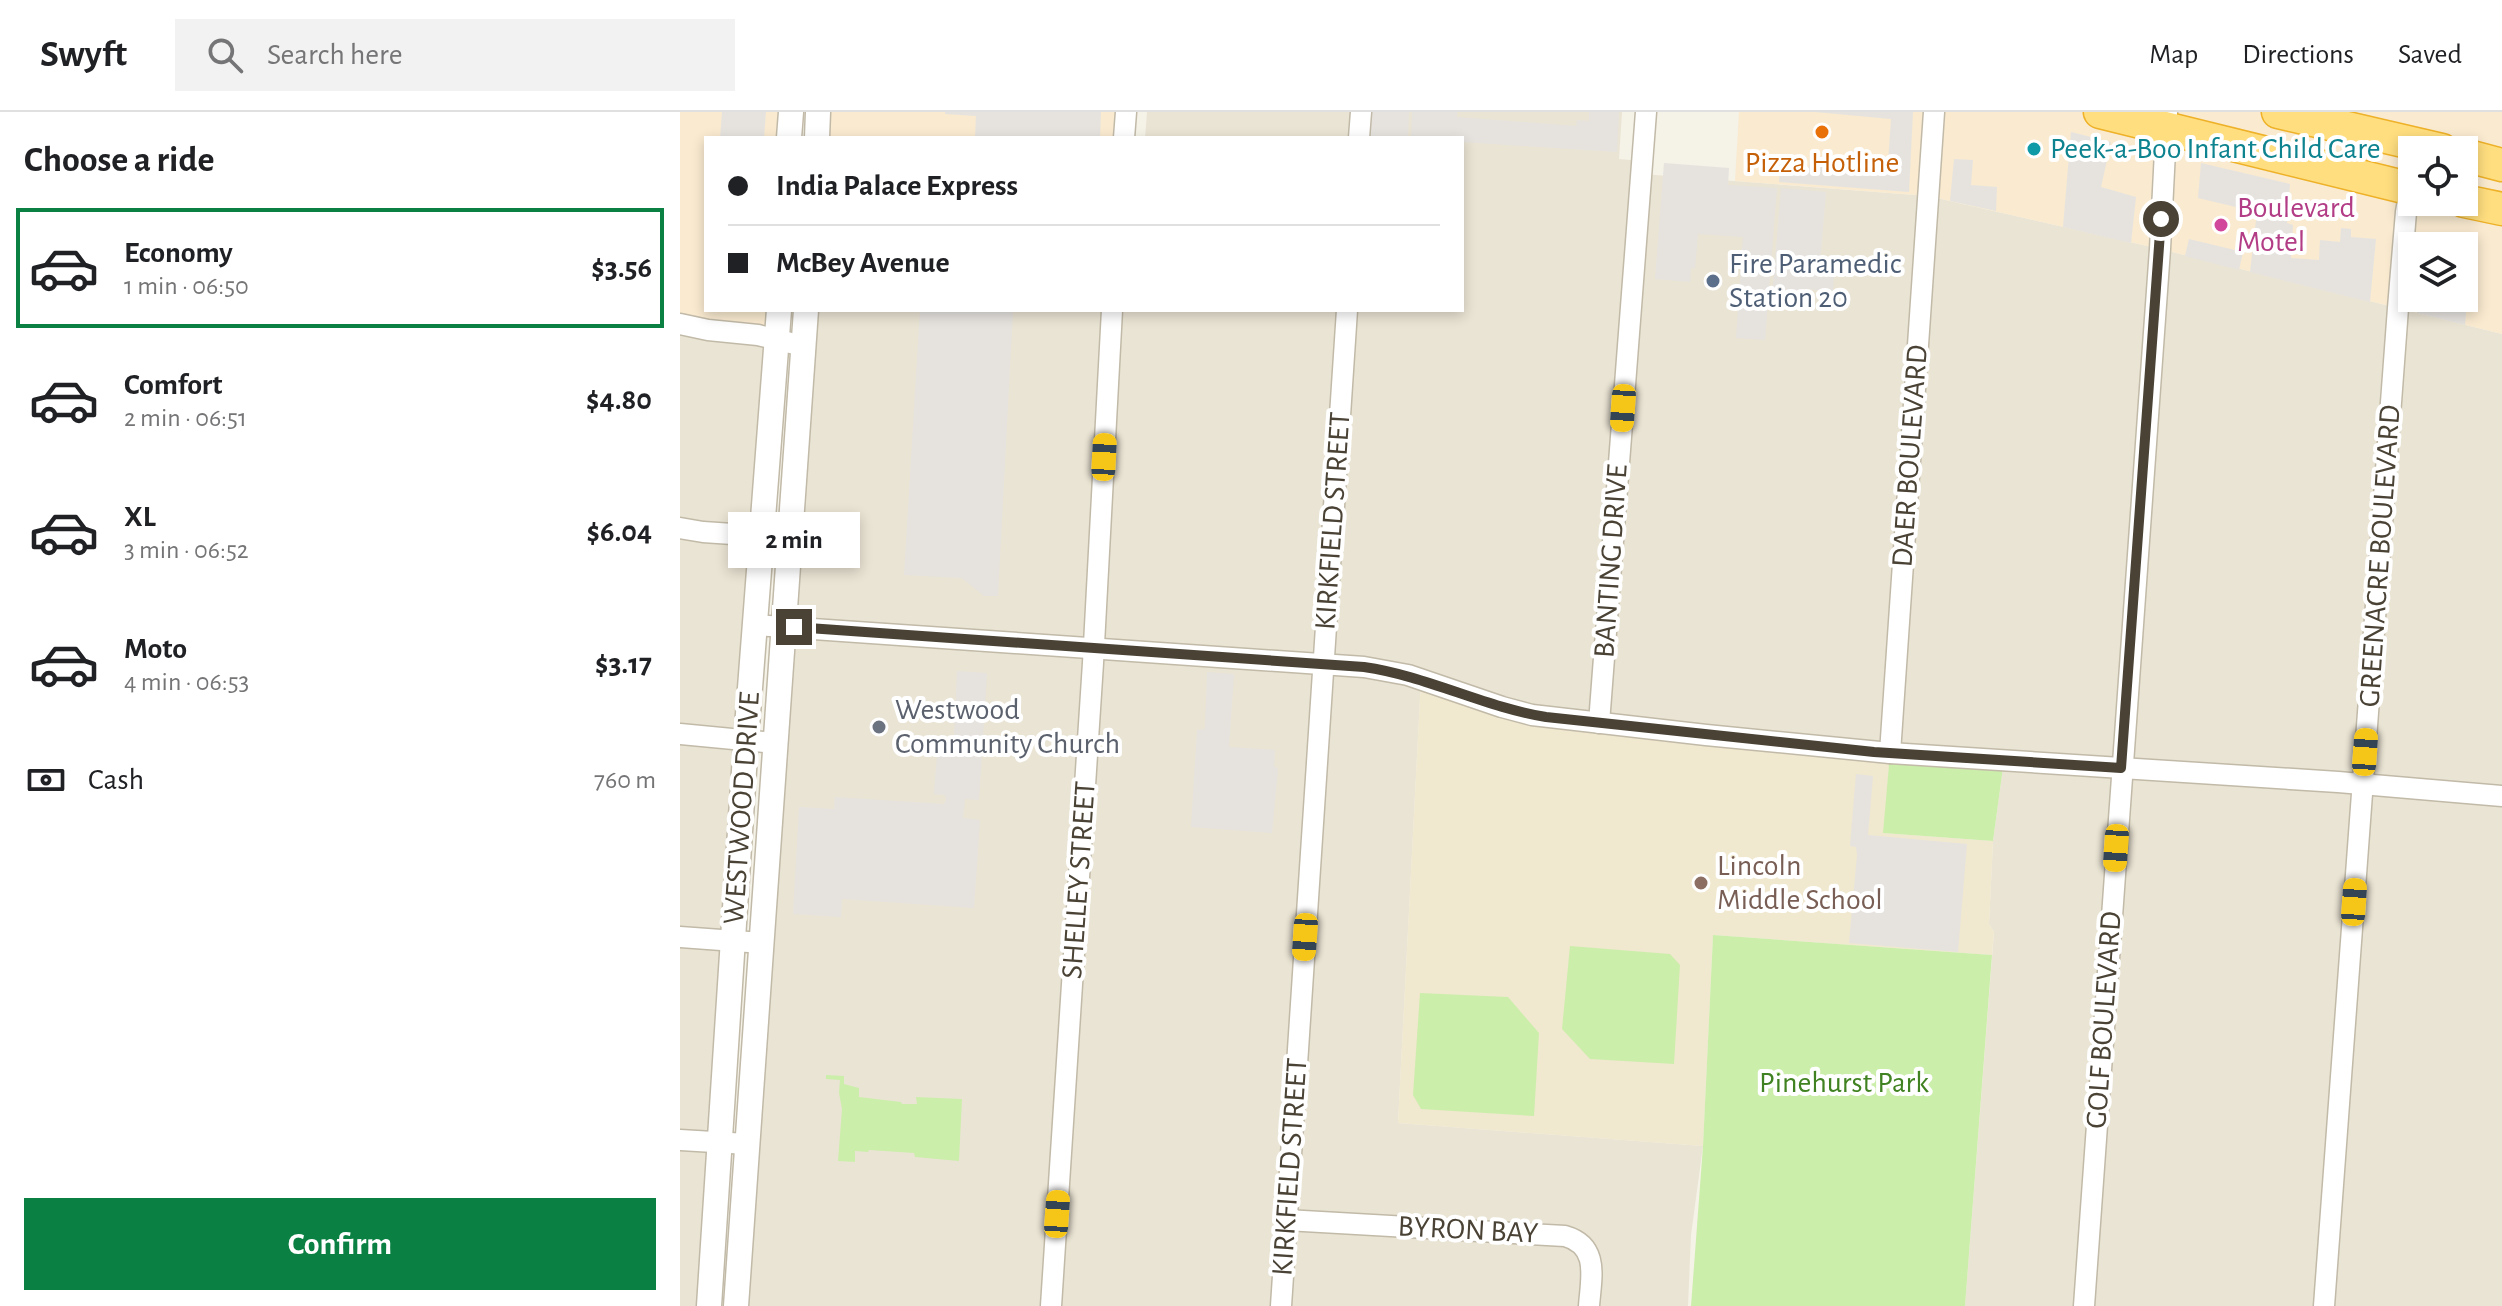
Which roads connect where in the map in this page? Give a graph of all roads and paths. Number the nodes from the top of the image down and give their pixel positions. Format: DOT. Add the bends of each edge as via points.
graph roads {
  1 [pos="791,112"];
  2 [pos="818,112"];
  3 [pos="1126,112"];
  4 [pos="1361,112"];
  5 [pos="1646,112"];
  6 [pos="1934,112"];
  7 [pos="2100,112"];
  8 [pos="2278,112"];
  9 [pos="2167,120"];
  10 [pos="789,136"];
  11 [pos="817,136"];
  12 [pos="1124,136"];
  13 [pos="1359,136"];
  14 [pos="2398,141"];
  15 [pos="2478,159"];
  16 [pos="2502,165"];
  17 [pos="2398,182"];
  18 [pos="2478,204"];
  19 [pos="2502,209"];
  20 [pos="2408,216"];
  21 [pos="779,312"];
  22 [pos="806,312"];
  23 [pos="1112,312"];
  24 [pos="1347,312"];
  25 [pos="680,324"];
  26 [pos="778,340"];
  27 [pos="803,346"];
  28 [pos="680,528"];
  29 [pos="762,536"];
  30 [pos="755,625"];
  31 [pos="784,627"];
  32 [pos="1093,648"];
  33 [pos="1323,664"];
  34 [pos="1599,723"];
  35 [pos="680,734"];
  36 [pos="746,740"];
  37 [pos="775,743"];
  38 [pos="1890,753"];
  39 [pos="2121,768"];
  40 [pos="2362,784"];
  41 [pos="2502,796"];
  42 [pos="680,937"];
  43 [pos="732,941"];
  44 [pos="762,943"];
  45 [pos="680,1140"];
  46 [pos="720,1143"];
  47 [pos="747,1144"];
  48 [pos="1286,1220"];
  49 [pos="709,1306"];
  50 [pos="736,1306"];
  51 [pos="1051,1306"];
  52 [pos="1281,1306"];
  53 [pos="1589,1306"];
  54 [pos="2084,1306"];
  55 [pos="2324,1306"];
  1 -- 10 [label="street"];
  2 -- 11 [label="street"];
  3 -- 12 [label="street"];
  4 -- 13 [label="street"];
  5 -- 34 [label="street, BANTING DRIVE"];
  6 -- 38 [label="street, DAER BOULEVARD"];
  7 -- 9 [label="highway"];
  8 -- 14 [label="highway"];
  9 -- 17 [label="highway"];
  9 -- 39 [label="street, GOLF BOULEVARD"];
  15 -- 16 [label="highway"];
  18 -- 19 [label="highway"];
  20 -- 40 [label="street, GREENACRE BOULEVARD"];
  21 -- 26 [label="street, WESTWOOD DRIVE"];
  22 -- 27 [label="street, WESTWOOD DRIVE"];
  23 -- 32 [label="street, SHELLEY STREET"];
  24 -- 33 [label="street, KIRKFIELD STREET"];
  25 -- 26 [label="street"];
  26 -- 27 [label="street"];
  26 -- 29 [label="street, WESTWOOD DRIVE"];
  27 -- 31 [label="street, WESTWOOD DRIVE"];
  28 -- 29 [label="street"];
  29 -- 30 [label="street, WESTWOOD DRIVE"];
  30 -- 31 [label="street"];
  30 -- 36 [label="street, WESTWOOD DRIVE"];
  31 -- 32 [label="street"];
  31 -- 37 [label="street, WESTWOOD DRIVE"];
  32 -- 33 [label="street"];
  32 -- 51 [label="street, SHELLEY STREET"];
  33 -- 34 [label="street" via="1394,671 1517,711"];
  33 -- 48 [label="street, KIRKFIELD STREET"];
  34 -- 38 [label="street"];
  35 -- 36 [label="street"];
  36 -- 37 [label="street"];
  36 -- 43 [label="street, WESTWOOD DRIVE"];
  37 -- 44 [label="street, WESTWOOD DRIVE"];
  38 -- 39 [label="street"];
  39 -- 40 [label="street"];
  39 -- 54 [label="street, GOLF BOULEVARD"];
  40 -- 41 [label="street"];
  40 -- 55 [label="street, GREENACRE BOULEVARD"];
  42 -- 43 [label="street"];
  43 -- 44 [label="street"];
  43 -- 46 [label="street, WESTWOOD DRIVE"];
  44 -- 47 [label="street, WESTWOOD DRIVE"];
  45 -- 46 [label="street"];
  46 -- 47 [label="street"];
  46 -- 49 [label="street, WESTWOOD DRIVE"];
  47 -- 50 [label="street, WESTWOOD DRIVE"];
  48 -- 52 [label="street, KIRKFIELD STREET"];
  48 -- 53 [label="street, BYRON BAY" via="1565,1236 1583,1244 1588,1254"];
}
